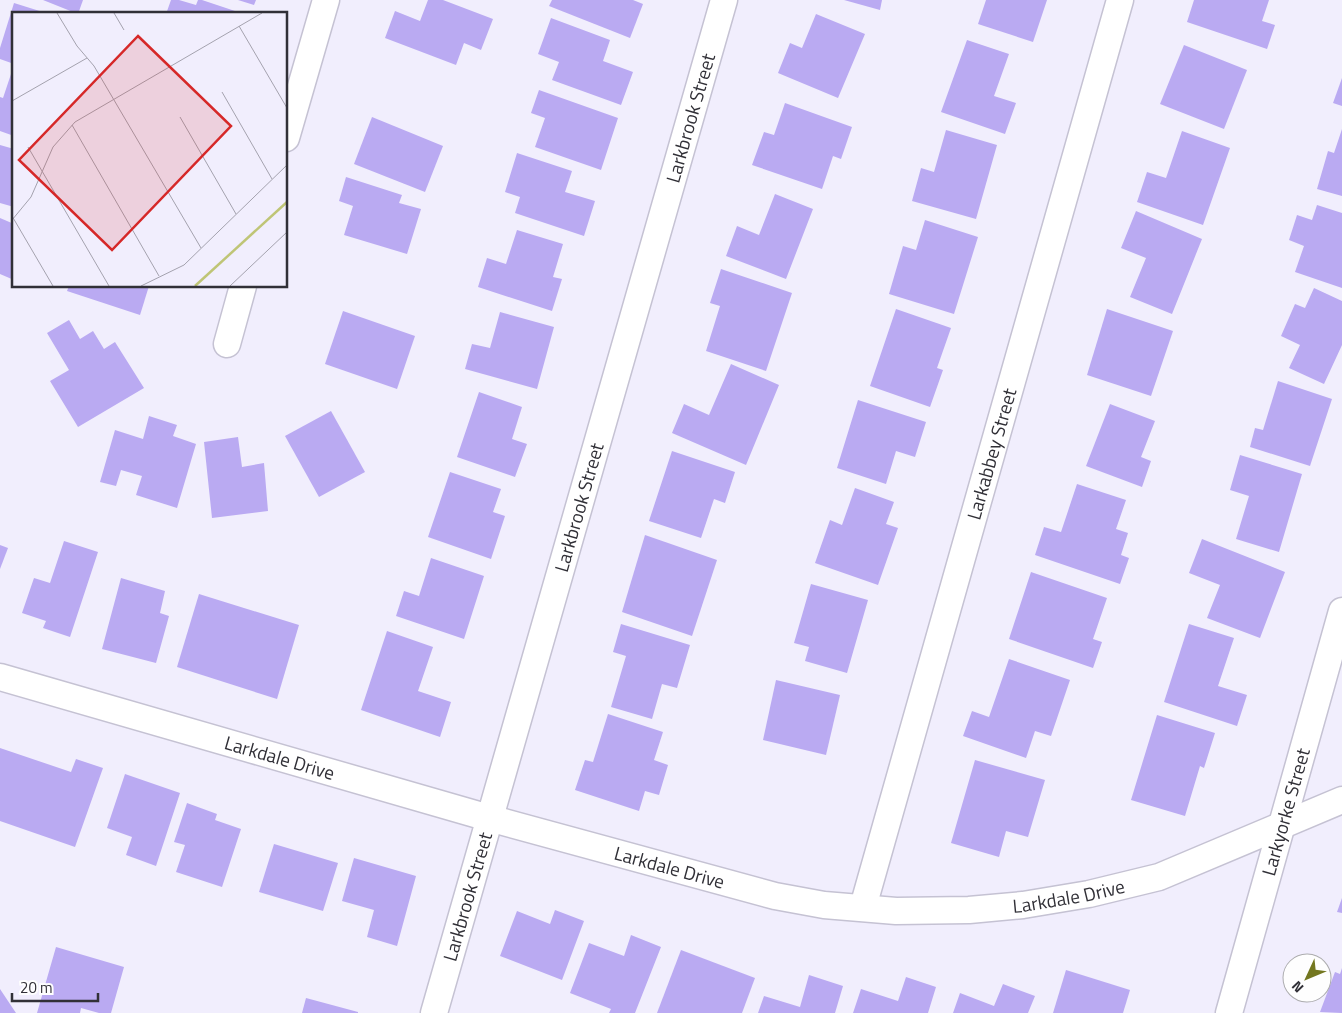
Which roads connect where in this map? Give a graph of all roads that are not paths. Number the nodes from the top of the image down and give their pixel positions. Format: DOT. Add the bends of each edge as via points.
graph roads {
  1 [pos="326,0"];
  2 [pos="724,0"];
  3 [pos="1120,0"];
  4 [pos="288,131"];
  5 [pos="242,288"];
  6 [pos="227,344"];
  7 [pos="1342,611"];
  8 [pos="0,677"];
  9 [pos="1342,800"];
  10 [pos="489,818"];
  11 [pos="1281,826"];
  12 [pos="862,908"];
  13 [pos="434,1013"];
  14 [pos="1229,1013"];
  1 -- 4 [label="street"];
  2 -- 10 [label="street, Larkbrook Street"];
  3 -- 12 [label="street, Larkabbey Street"];
  5 -- 6 [label="street"];
  7 -- 11 [label="street, Larkyorke Street"];
  8 -- 10 [label="street, Larkdale Drive"];
  9 -- 11 [label="street, Larkdale Drive"];
  10 -- 12 [label="street, Larkdale Drive" via="775,896"];
  10 -- 13 [label="street, Larkbrook Street"];
  11 -- 12 [label="street, Larkdale Drive" via="1159,877 1090,894 970,910 896,912"];
  11 -- 14 [label="street, Larkyorke Street"];
}
